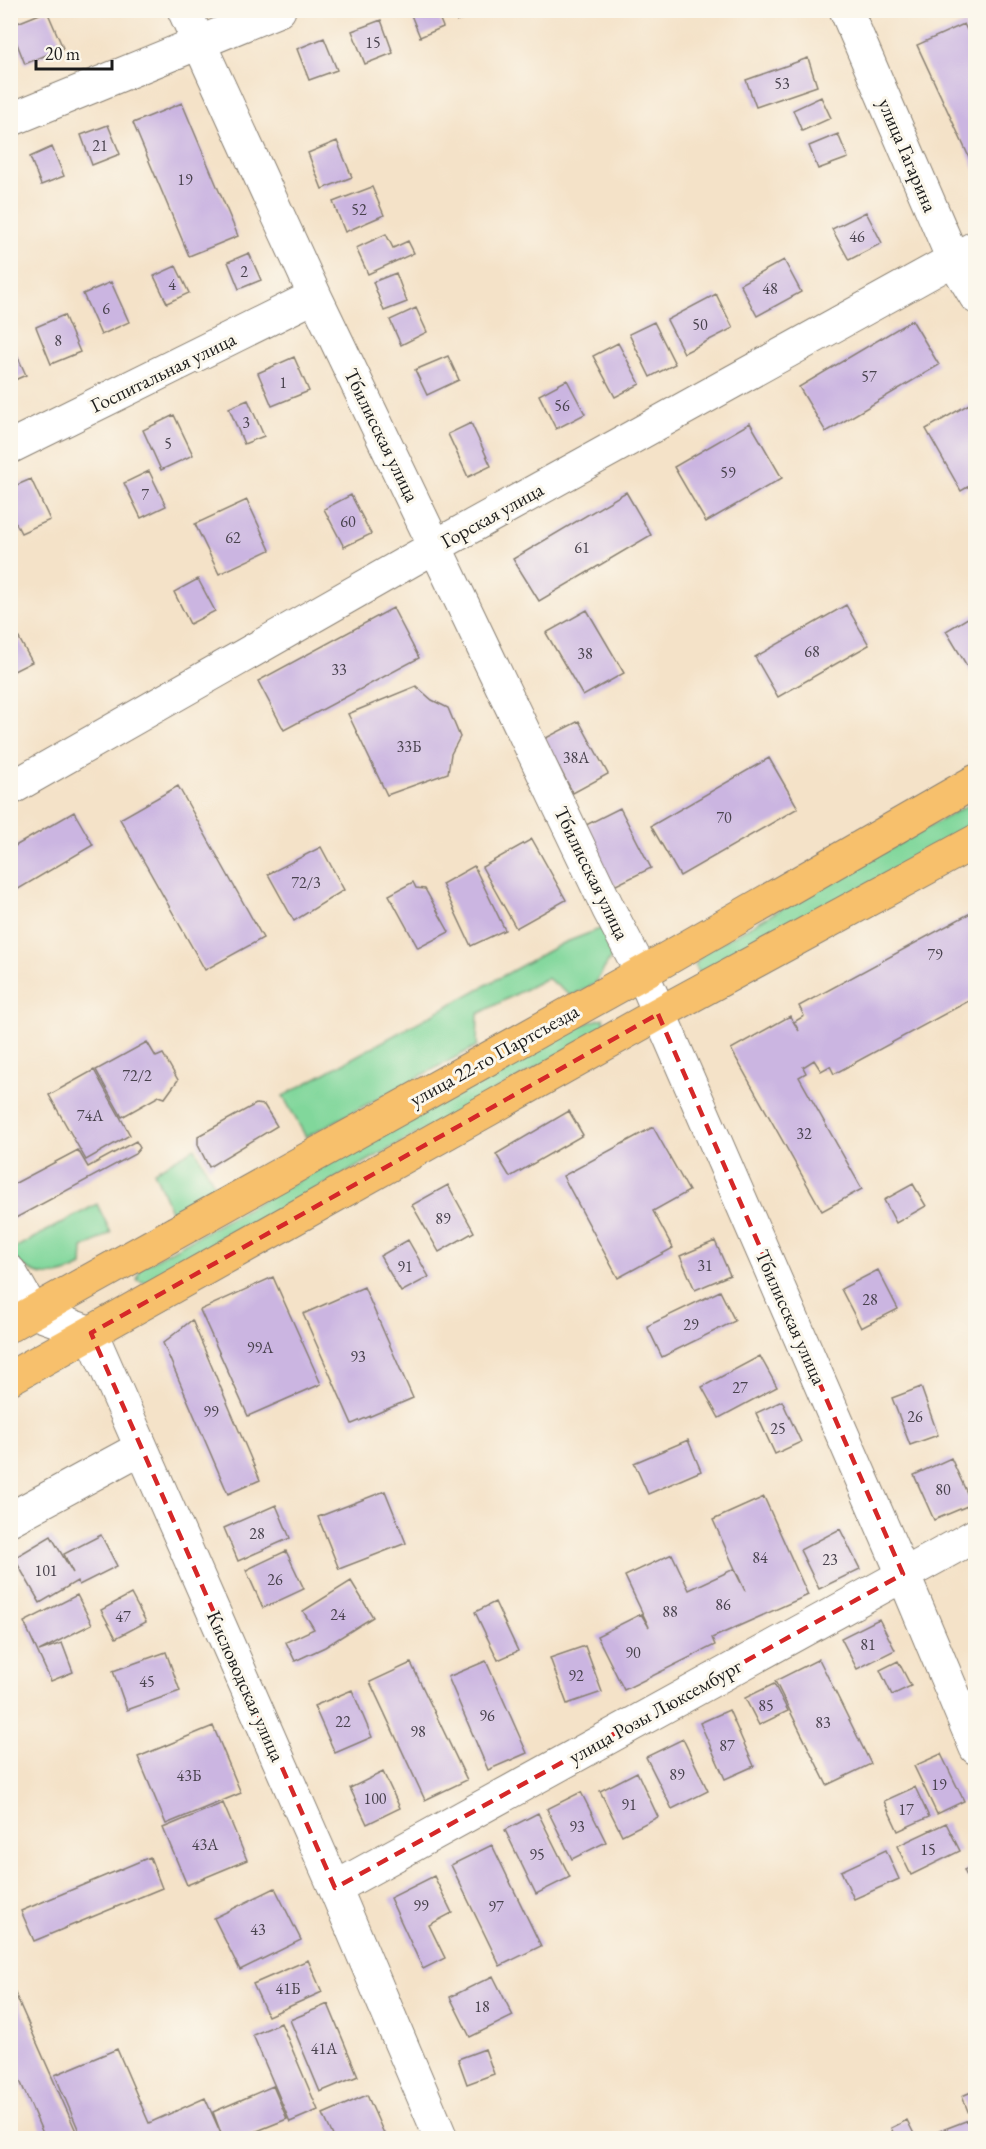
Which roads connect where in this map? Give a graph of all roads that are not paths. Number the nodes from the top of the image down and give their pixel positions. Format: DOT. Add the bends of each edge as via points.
graph roads {
  1 [pos="184,10"];
  2 [pos="279,10"];
  3 [pos="846,10"];
  4 [pos="199,42"];
  5 [pos="10,120"];
  6 [pos="964,253"];
  7 [pos="315,296"];
  8 [pos="975,297"];
  9 [pos="10,447"];
  10 [pos="436,546"];
  11 [pos="975,781"];
  12 [pos="10,789"];
  13 [pos="975,842"];
  14 [pos="642,973"];
  15 [pos="658,1014"];
  16 [pos="10,1272"];
  17 [pos="22,1318"];
  18 [pos="91,1334"];
  19 [pos="10,1378"];
  20 [pos="141,1448"];
  21 [pos="10,1520"];
  22 [pos="975,1535"];
  23 [pos="903,1574"];
  24 [pos="975,1748"];
  25 [pos="335,1888"];
  26 [pos="441,2139"];
  1 -- 4 [label="street, Тбилисская улица"];
  2 -- 4 [label="street"];
  3 -- 6 [label="street, улица Гагарина"];
  4 -- 5 [label="street"];
  4 -- 7 [label="street, Тбилисская улица"];
  6 -- 8 [label="street, улица Гагарина"];
  6 -- 10 [label="street, Горская улица"];
  7 -- 9 [label="street, Госпитальная улица"];
  7 -- 10 [label="street, Тбилисская улица"];
  10 -- 12 [label="street, Горская улица"];
  10 -- 14 [label="street, Тбилисская улица"];
  11 -- 14 [label="main road, улица 22-го Партсъезда"];
  13 -- 15 [label="main road"];
  14 -- 15 [label="street, Тбилисская улица"];
  14 -- 17 [label="main road, улица 22-го Партсъезда"];
  15 -- 18 [label="main road"];
  15 -- 23 [label="street, Тбилисская улица"];
  16 -- 17 [label="street"];
  17 -- 18 [label="street"];
  18 -- 19 [label="main road"];
  18 -- 20 [label="street, Кисловодская улица"];
  20 -- 21 [label="street"];
  20 -- 25 [label="street, Кисловодская улица"];
  22 -- 23 [label="street, улица Розы Люксембург"];
  23 -- 24 [label="street, Тбилисская улица"];
  23 -- 25 [label="street, улица Розы Люксембург"];
  25 -- 26 [label="street, Кисловодская улица"];
}
